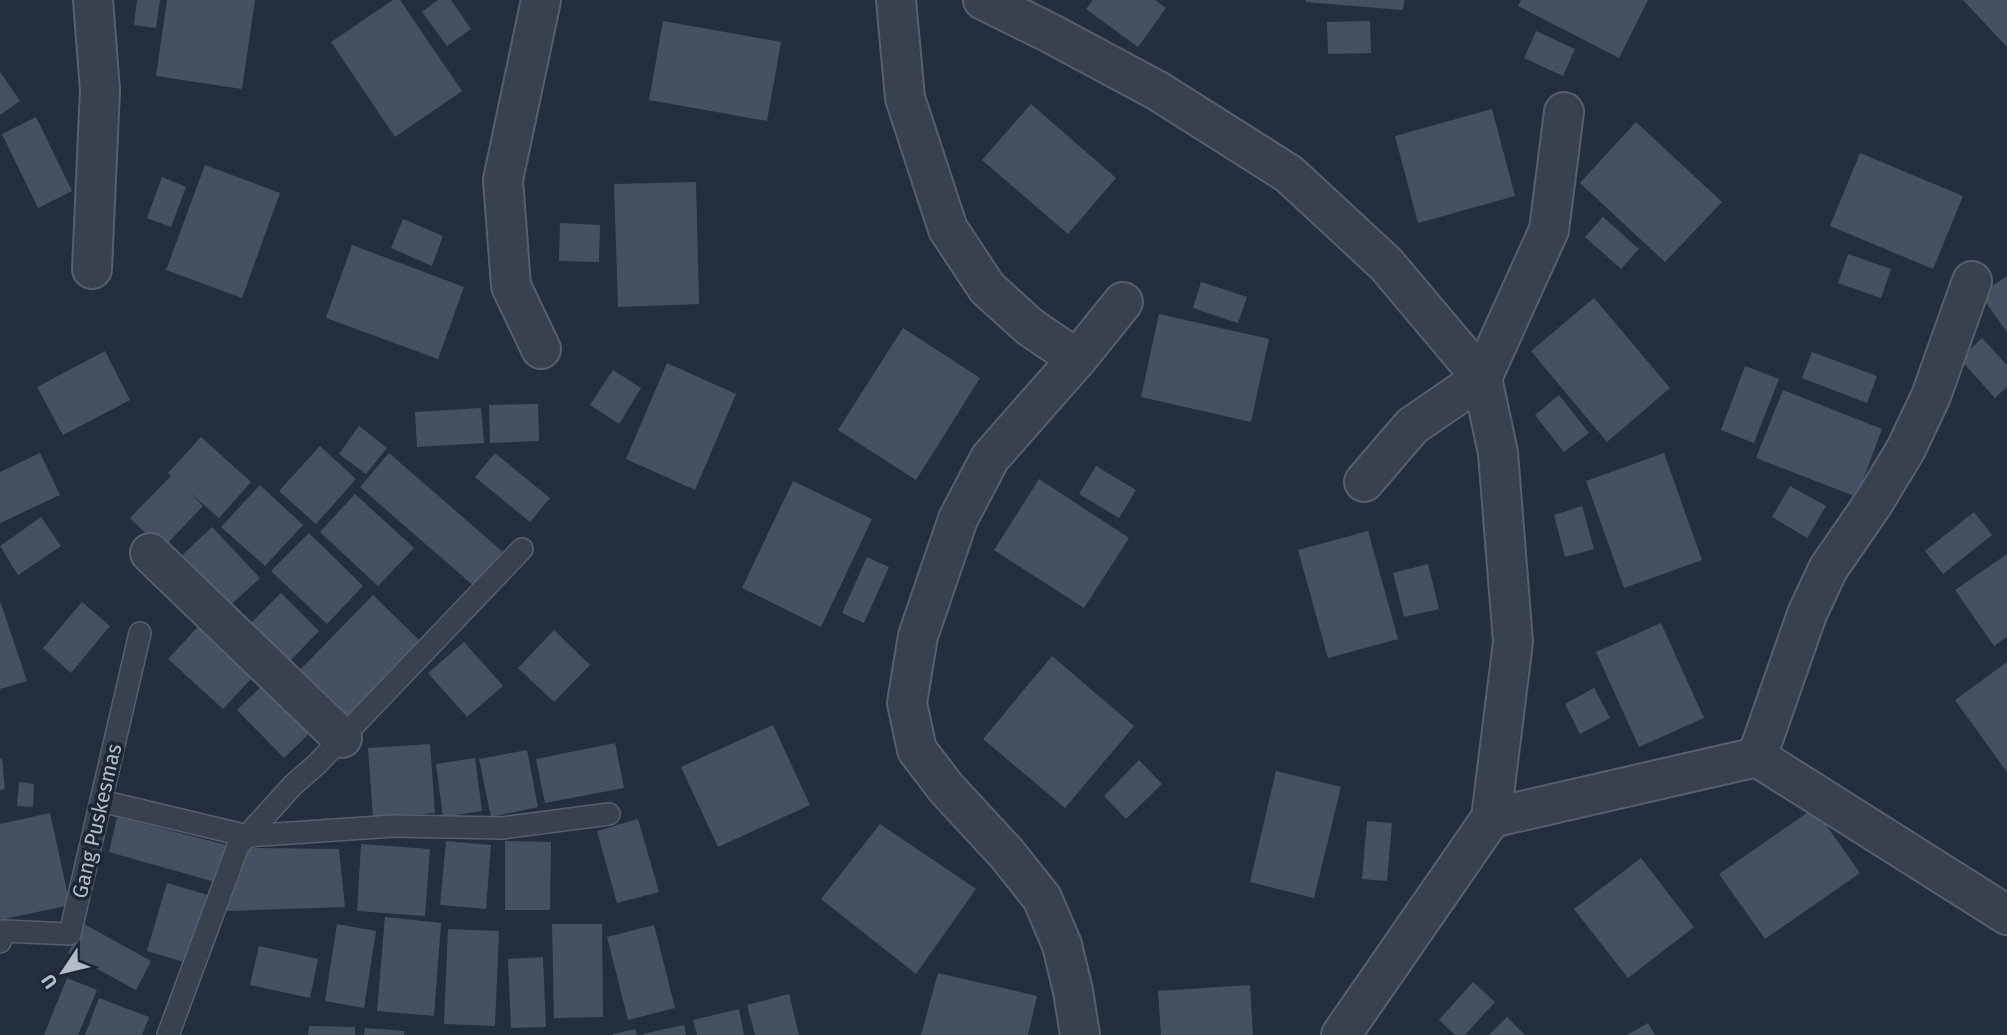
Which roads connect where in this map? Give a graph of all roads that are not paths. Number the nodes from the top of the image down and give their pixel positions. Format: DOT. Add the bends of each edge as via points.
graph roads {
  1 [pos="93,0"];
  2 [pos="541,0"];
  3 [pos="896,0"];
  4 [pos="983,0"];
  5 [pos="1564,111"];
  6 [pos="92,269"];
  7 [pos="1972,281"];
  8 [pos="1123,302"];
  9 [pos="541,349"];
  10 [pos="1077,359"];
  11 [pos="1482,377"];
  12 [pos="1364,482"];
  13 [pos="522,549"];
  14 [pos="150,553"];
  15 [pos="140,633"];
  16 [pos="342,738"];
  17 [pos="1757,757"];
  18 [pos="101,801"];
  19 [pos="609,814"];
  20 [pos="1491,818"];
  21 [pos="248,836"];
  22 [pos="2007,915"];
  23 [pos="0,942"];
  24 [pos="168,1035"];
  25 [pos="1080,1035"];
  26 [pos="1341,1035"];
  1 -- 6 [label="street" via="100,90"];
  2 -- 9 [label="street" via="503,180 511,286"];
  3 -- 10 [label="street" via="905,98 948,229 987,288 1030,327"];
  4 -- 11 [label="street" via="1158,91 1289,174 1386,264"];
  5 -- 11 [label="street" via="1549,230"];
  7 -- 17 [label="street" via="1931,396 1906,449 1828,569 1807,614"];
  8 -- 10 [label="street"];
  10 -- 25 [label="street" via="990,458 958,519 918,636 907,703 917,750 1042,898 1062,945"];
  11 -- 12 [label="street" via="1412,426"];
  11 -- 20 [label="street" via="1498,453 1513,642"];
  13 -- 16 [label="lane"];
  14 -- 16 [label="street"];
  15 -- 18 [label="lane, Gang Puskesmas"];
  16 -- 21 [label="lane"];
  17 -- 20 [label="street"];
  17 -- 22 [label="street"];
  18 -- 21 [label="lane"];
  18 -- 23 [label="lane, Gang Puskesmas" via="70,934 4,931"];
  19 -- 21 [label="lane" via="502,828 394,826"];
  20 -- 26 [label="street"];
  21 -- 24 [label="lane" via="238,846"];
}
